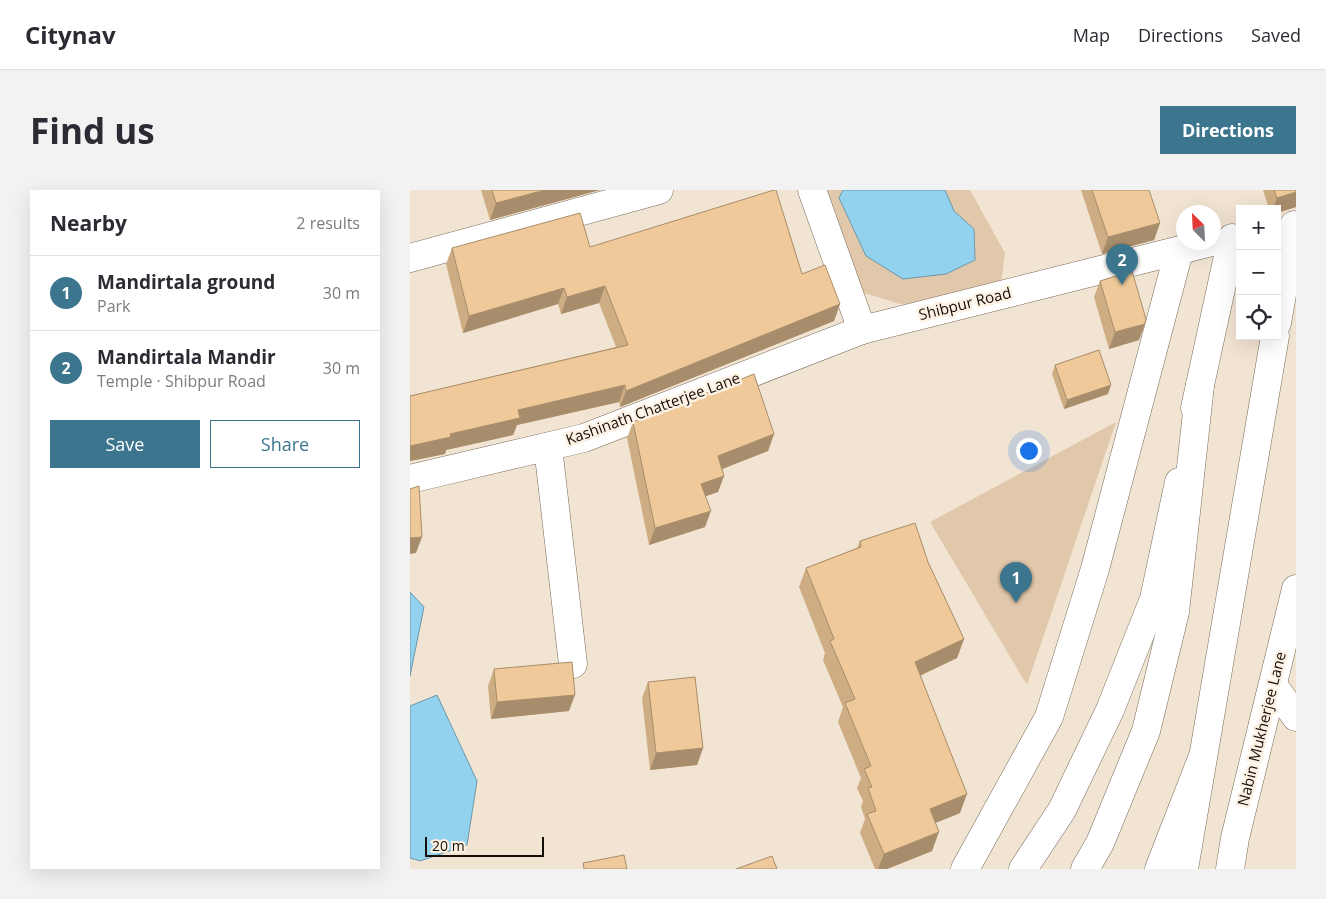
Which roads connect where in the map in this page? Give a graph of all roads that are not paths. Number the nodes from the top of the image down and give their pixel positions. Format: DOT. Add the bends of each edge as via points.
graph roads {
  1 [pos="659,190"];
  2 [pos="812,190"];
  3 [pos="1289,226"];
  4 [pos="1224,240"];
  5 [pos="1179,251"];
  6 [pos="410,258"];
  7 [pos="1280,295"];
  8 [pos="862,330"];
  9 [pos="1274,340"];
  10 [pos="1200,385"];
  11 [pos="548,447"];
  12 [pos="410,479"];
  13 [pos="1296,590"];
  14 [pos="572,664"];
  15 [pos="1273,686"];
  16 [pos="1296,717"];
  17 [pos="1203,756"];
  18 [pos="1235,838"];
  19 [pos="965,869"];
  20 [pos="1023,869"];
  21 [pos="1085,869"];
  22 [pos="1159,869"];
  23 [pos="1184,869"];
  24 [pos="1230,869"];
  25 [pos="1253,869"];
  1 -- 6 [label="main road"];
  2 -- 8 [label="main road"];
  3 -- 7 [label="main road"];
  4 -- 5 [label="main road, Shibpur Road"];
  4 -- 10 [label="main road"];
  5 -- 8 [label="main road, Shibpur Road"];
  5 -- 19 [label="main road" via="1095,570 1049,717"];
  8 -- 11 [label="main road, Kashinath Chatterjee Lane" via="584,438"];
  9 -- 17 [label="main road"];
  10 -- 20 [label="main road" via="1154,600 1110,710 1062,810"];
  10 -- 21 [label="main road" via="1175,612 1146,732 1100,843"];
  11 -- 12 [label="main road, Kashinath Chatterjee Lane"];
  11 -- 14 [label="main road"];
  13 -- 15 [label="main road, Nabin Mukherjee Lane"];
  15 -- 16 [label="main road"];
  15 -- 18 [label="main road, Nabin Mukherjee Lane"];
  17 -- 22 [label="main road"];
  17 -- 23 [label="main road"];
  18 -- 24 [label="main road, Nabin Mukherjee Lane"];
  18 -- 25 [label="main road"];
}
